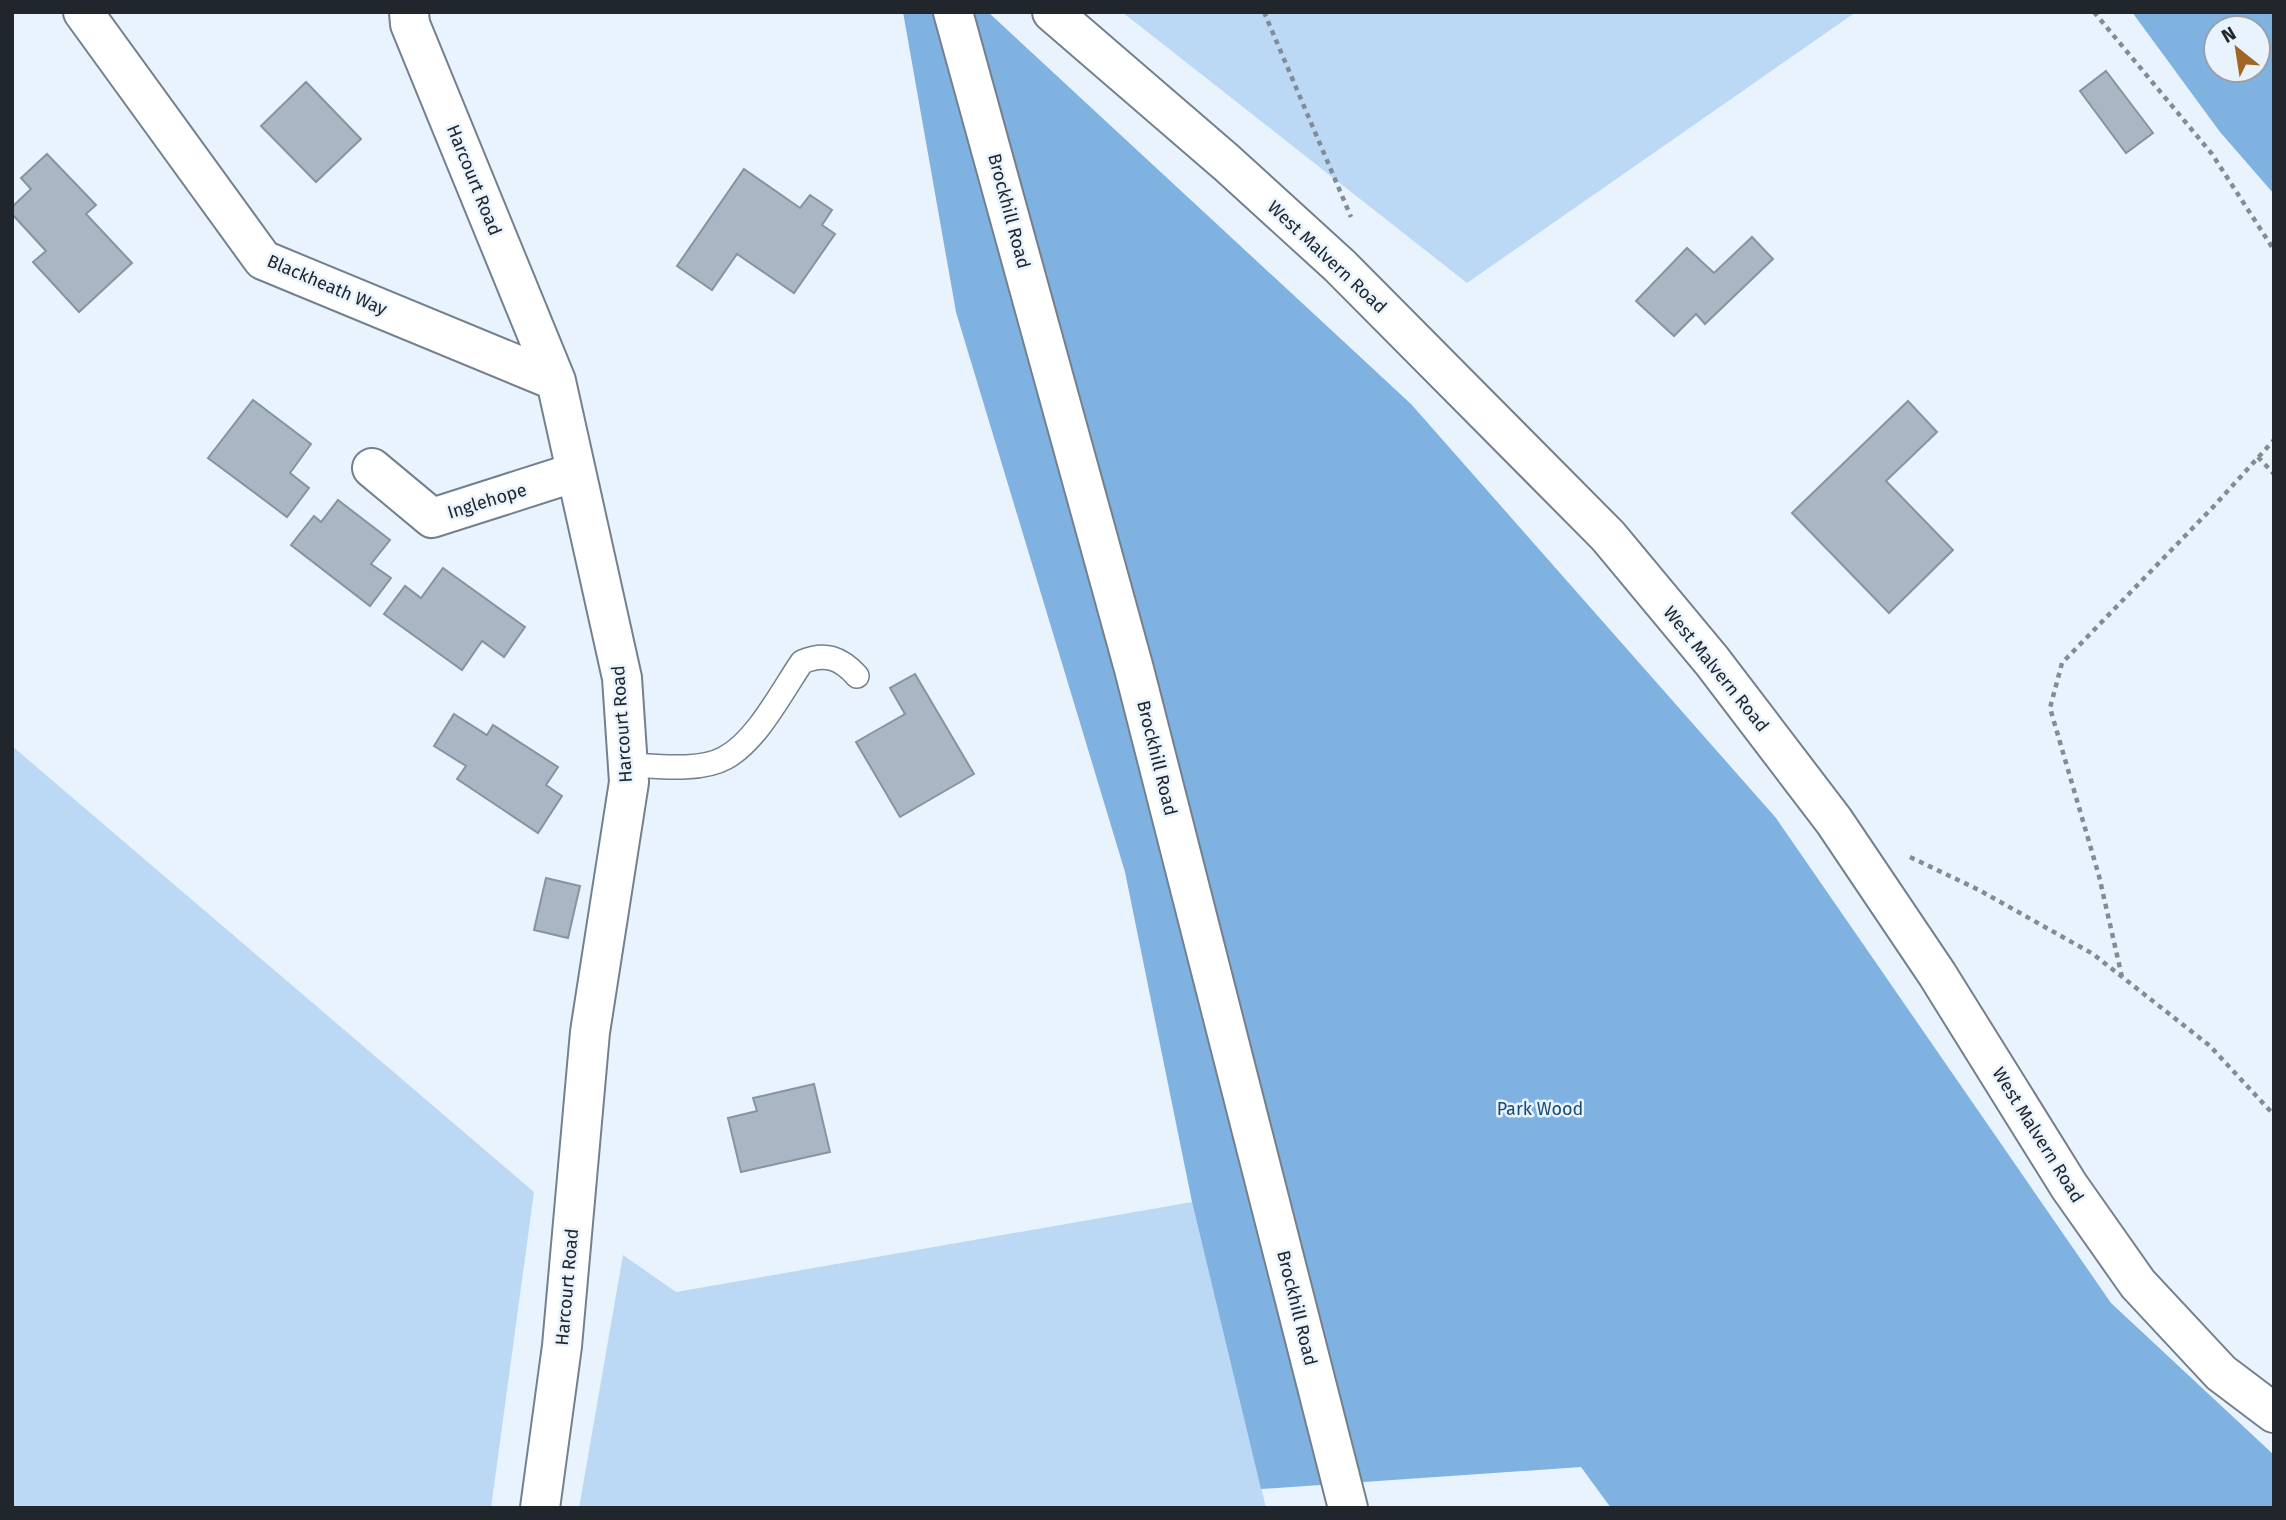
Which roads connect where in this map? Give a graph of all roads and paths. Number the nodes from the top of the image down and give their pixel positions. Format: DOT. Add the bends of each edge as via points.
graph roads {
  1 [pos="83,12"];
  2 [pos="409,12"];
  3 [pos="953,12"];
  4 [pos="1052,12"];
  5 [pos="1264,12"];
  6 [pos="2094,12"];
  7 [pos="1353,222"];
  8 [pos="2274,250"];
  9 [pos="556,381"];
  10 [pos="2274,440"];
  11 [pos="2258,457"];
  12 [pos="372,468"];
  13 [pos="576,472"];
  14 [pos="2274,474"];
  15 [pos="858,676"];
  16 [pos="628,765"];
  17 [pos="1906,855"];
  18 [pos="2123,977"];
  19 [pos="2274,1115"];
  20 [pos="2274,1413"];
  21 [pos="540,1508"];
  22 [pos="1348,1508"];
  1 -- 9 [label="street, Blackheath Way" via="264,260"];
  2 -- 9 [label="street, Harcourt Road" via="410,24"];
  3 -- 22 [label="street, Brockhill Road" via="1134,669"];
  4 -- 20 [label="street, West Malvern Road" via="1340,266 1608,536 1712,661 1834,821 1937,974 2069,1186 2138,1284 2221,1373"];
  5 -- 7 [label="path"];
  6 -- 8 [label="path" via="2212,153"];
  9 -- 13 [label="street, Harcourt Road"];
  10 -- 11 [label="path"];
  11 -- 14 [label="path"];
  11 -- 18 [label="path" via="2062,663 2050,708"];
  12 -- 13 [label="street, Inglehope" via="432,518"];
  13 -- 16 [label="street, Harcourt Road" via="622,678"];
  15 -- 16 [label="lane" via="833,656 814,657 803,662 751,737 724,759 693,766"];
  16 -- 21 [label="street, Harcourt Road" via="590,1032 562,1346"];
  17 -- 18 [label="path" via="1991,896 2093,954"];
  18 -- 19 [label="path" via="2210,1046"];
}
